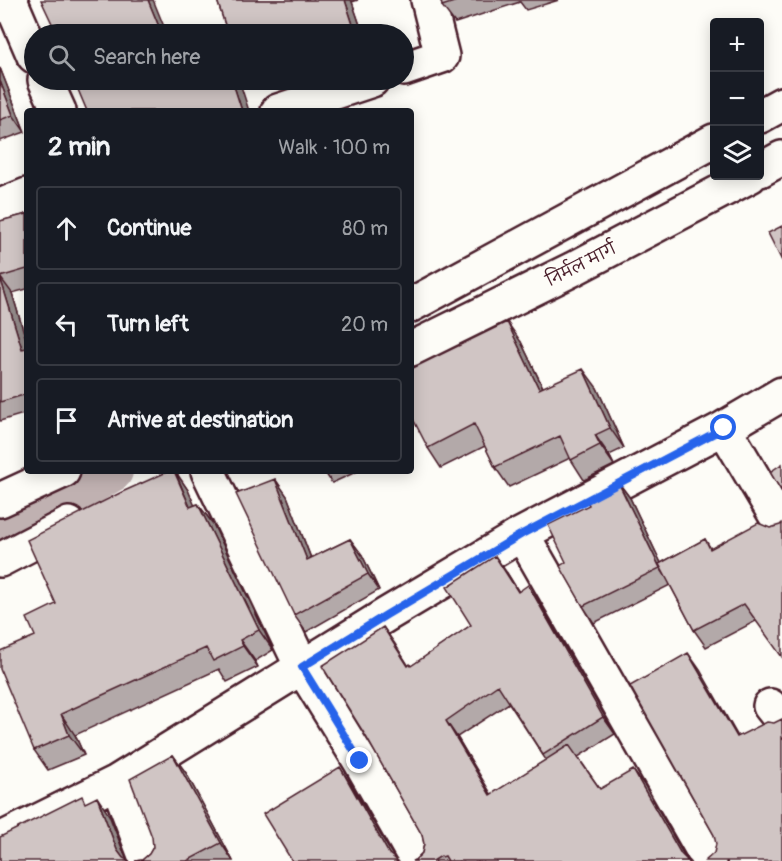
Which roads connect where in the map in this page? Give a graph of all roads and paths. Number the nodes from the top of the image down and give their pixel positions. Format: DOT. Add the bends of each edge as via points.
graph roads {
  1 [pos="10,0"];
  2 [pos="428,0"];
  3 [pos="24,33"];
  4 [pos="414,66"];
  5 [pos="50,90"];
  6 [pos="342,90"];
  7 [pos="782,104"];
  8 [pos="58,108"];
  9 [pos="287,108"];
  10 [pos="764,113"];
  11 [pos="710,143"];
  12 [pos="782,158"];
  13 [pos="764,167"];
  14 [pos="742,180"];
  15 [pos="24,196"];
  16 [pos="0,206"];
  17 [pos="414,303"];
  18 [pos="414,348"];
  19 [pos="782,394"];
  20 [pos="724,428"];
  21 [pos="56,474"];
  22 [pos="209,474"];
  23 [pos="0,500"];
  24 [pos="93,513"];
  25 [pos="782,526"];
  26 [pos="522,534"];
  27 [pos="0,560"];
  28 [pos="302,667"];
  29 [pos="117,782"];
  30 [pos="0,840"];
  31 [pos="147,861"];
  32 [pos="417,861"];
  33 [pos="709,861"];
  1 -- 3 [label="street"];
  2 -- 4 [label="street" via="442,56"];
  5 -- 8 [label="street"];
  6 -- 9 [label="street"];
  7 -- 10 [label="street"];
  11 -- 17 [label="street"];
  12 -- 13 [label="street"];
  14 -- 18 [label="street, निर्मल मार्ग"];
  15 -- 16 [label="street"];
  19 -- 20 [label="street"];
  20 -- 25 [label="street"];
  20 -- 26 [label="street"];
  21 -- 23 [label="street"];
  22 -- 28 [label="street"];
  24 -- 27 [label="street"];
  26 -- 28 [label="street"];
  26 -- 33 [label="street"];
  28 -- 29 [label="street"];
  28 -- 32 [label="street"];
  29 -- 30 [label="street"];
  29 -- 31 [label="street"];
}
